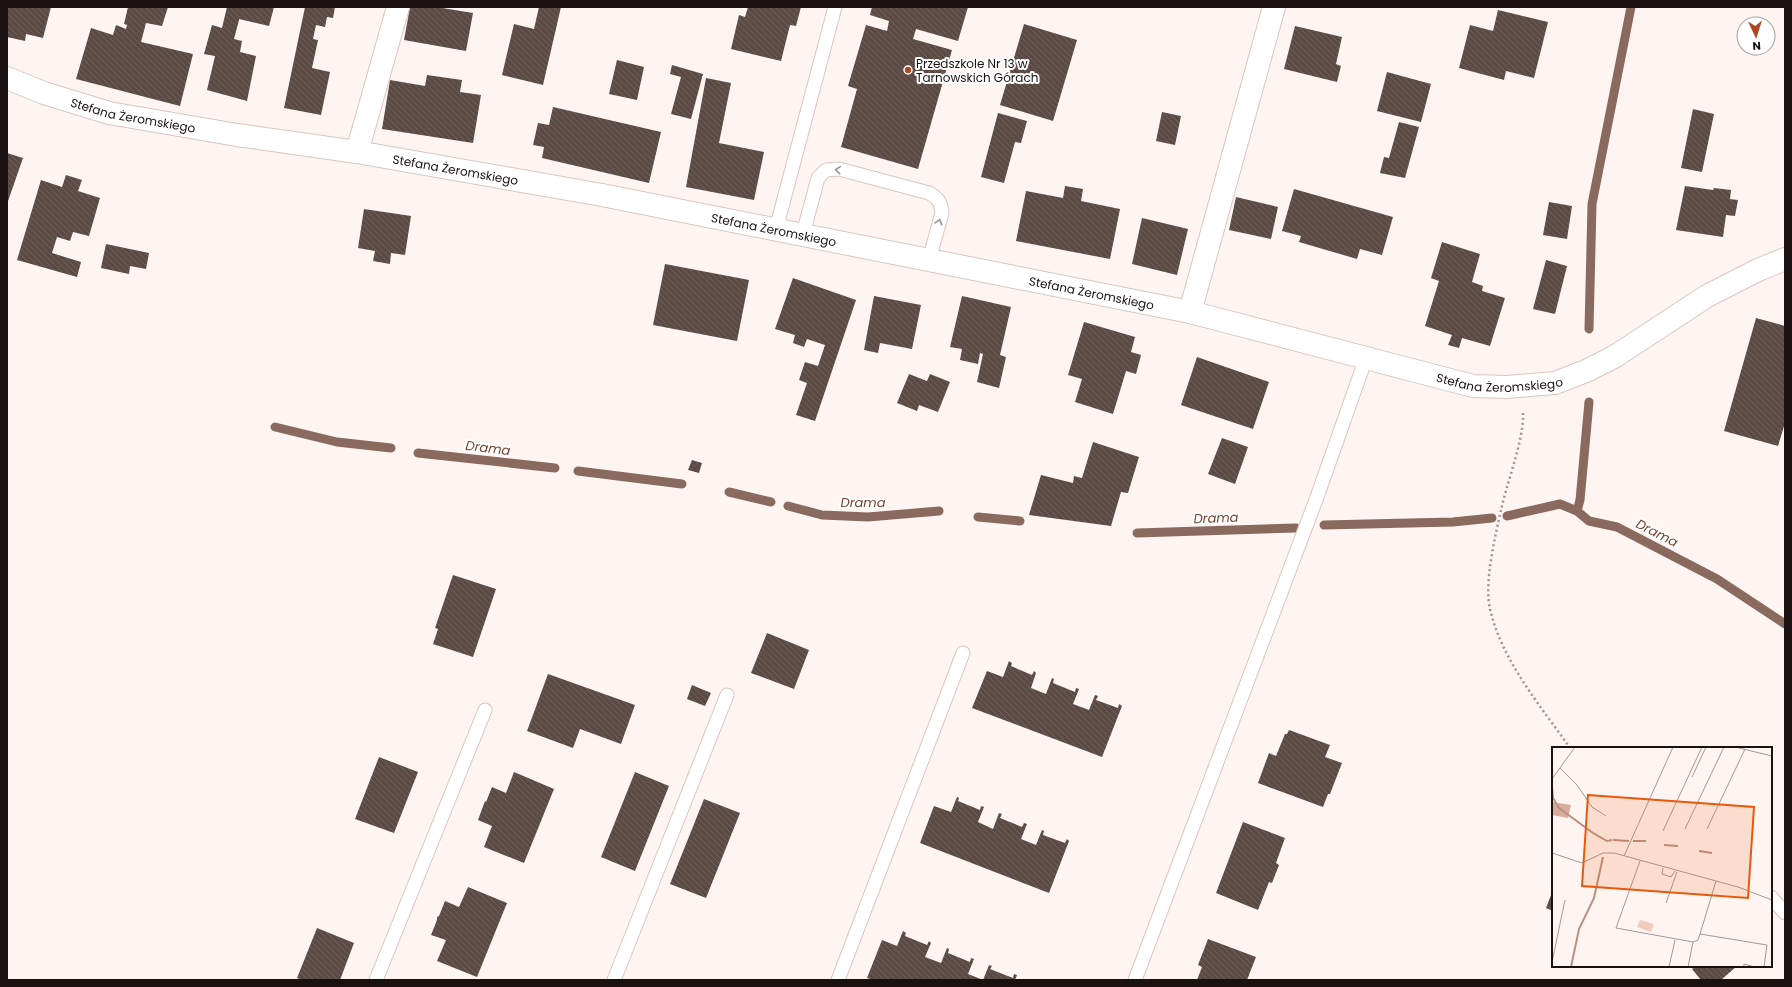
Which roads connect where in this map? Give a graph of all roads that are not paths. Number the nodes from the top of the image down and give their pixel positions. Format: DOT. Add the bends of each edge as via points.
graph roads {
  1 [pos="398,7"];
  2 [pos="836,7"];
  3 [pos="1274,7"];
  4 [pos="7,78"];
  5 [pos="357,152"];
  6 [pos="776,229"];
  7 [pos="803,234"];
  8 [pos="1785,259"];
  9 [pos="929,260"];
  10 [pos="1190,312"];
  11 [pos="1366,358"];
  12 [pos="962,653"];
  13 [pos="727,695"];
  14 [pos="485,710"];
  15 [pos="1772,898"];
  16 [pos="1785,913"];
  17 [pos="376,980"];
  18 [pos="614,980"];
  19 [pos="838,980"];
  20 [pos="1135,980"];
  1 -- 5 [label="street"];
  2 -- 6 [label="lane"];
  3 -- 10 [label="street"];
  4 -- 5 [label="street, Stefana Żeromskiego" via="44,93 109,113"];
  5 -- 6 [label="street, Stefana Żeromskiego"];
  6 -- 7 [label="street, Stefana Żeromskiego"];
  7 -- 9 [label="street, Stefana Żeromskiego"];
  9 -- 7 [label="lane, one-way" via="942,213 937,198 929,193 839,169 826,170 818,178"];
  8 -- 11 [label="street, Stefana Żeromskiego" via="1707,296 1614,357 1555,383 1506,387 1473,386"];
  9 -- 10 [label="street, Stefana Żeromskiego"];
  10 -- 11 [label="street, Stefana Żeromskiego"];
  11 -- 20 [label="lane" via="1317,497"];
  12 -- 19 [label="lane"];
  13 -- 18 [label="lane"];
  14 -- 17 [label="lane"];
  15 -- 16 [label="lane"];
}
